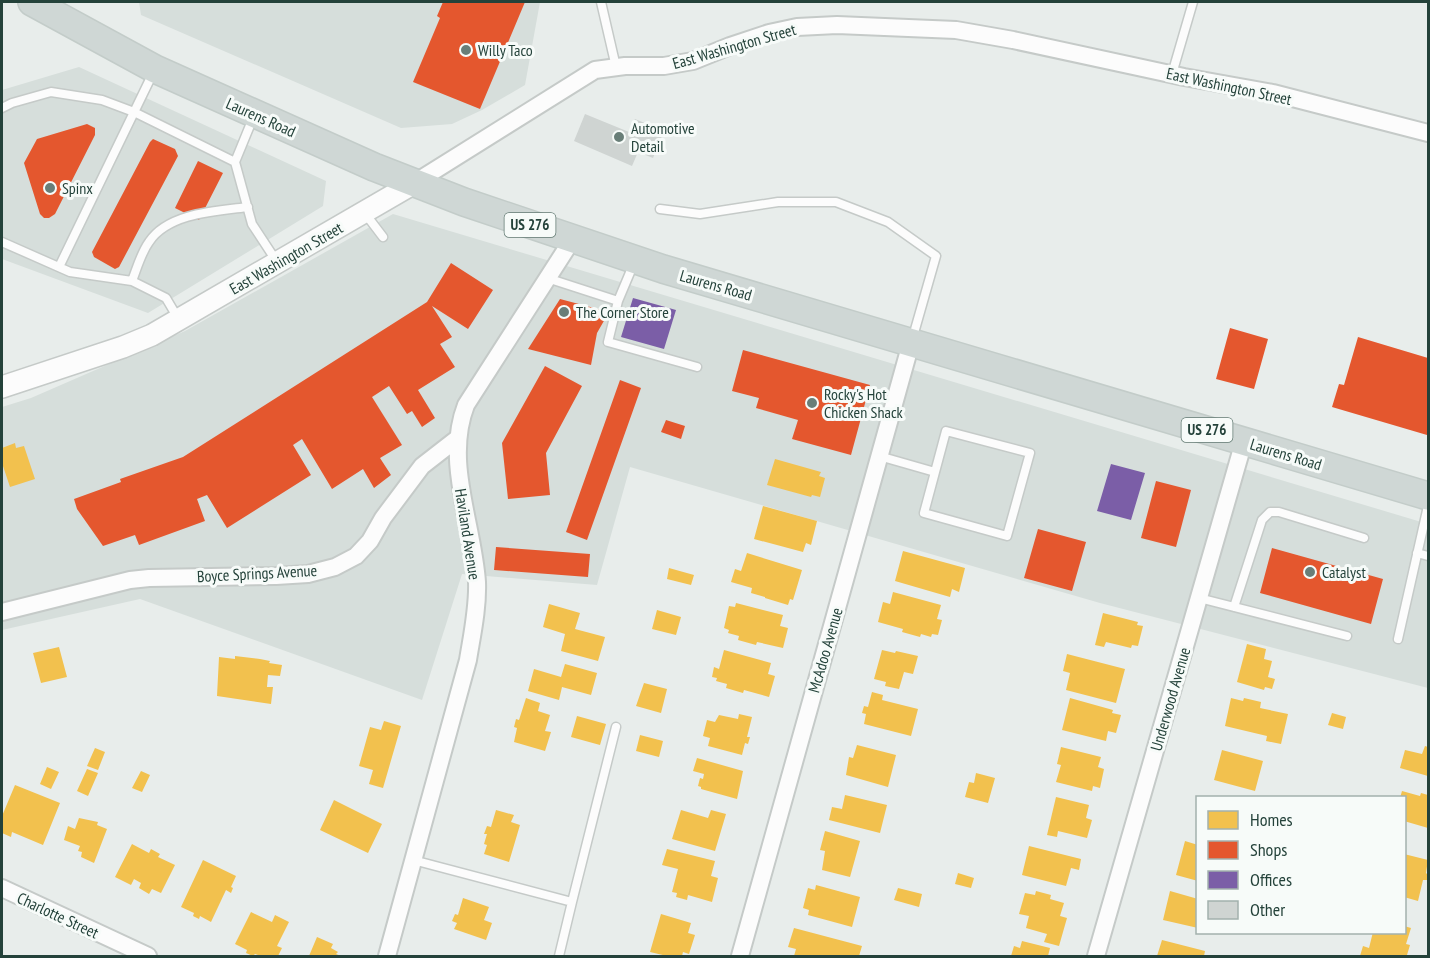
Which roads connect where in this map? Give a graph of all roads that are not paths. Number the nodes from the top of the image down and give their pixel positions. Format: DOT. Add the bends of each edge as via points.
graph roads {
  1 [pos="32,2"];
  2 [pos="601,2"];
  3 [pos="1193,2"];
  4 [pos="616,68"];
  5 [pos="154,69"];
  6 [pos="1172,74"];
  7 [pos="2,108"];
  8 [pos="134,112"];
  9 [pos="254,114"];
  10 [pos="1428,133"];
  11 [pos="235,162"];
  12 [pos="416,183"];
  13 [pos="248,207"];
  14 [pos="660,208"];
  15 [pos="364,212"];
  16 [pos="383,237"];
  17 [pos="572,240"];
  18 [pos="2,242"];
  19 [pos="635,260"];
  20 [pos="278,264"];
  21 [pos="59,267"];
  22 [pos="547,278"];
  23 [pos="132,280"];
  24 [pos="618,302"];
  25 [pos="179,320"];
  26 [pos="911,343"];
  27 [pos="697,367"];
  28 [pos="2,387"];
  29 [pos="458,438"];
  30 [pos="1244,441"];
  31 [pos="879,456"];
  32 [pos="935,471"];
  33 [pos="1428,496"];
  34 [pos="1428,506"];
  35 [pos="1364,538"];
  36 [pos="1417,553"];
  37 [pos="1428,556"];
  38 [pos="1199,598"];
  39 [pos="1234,607"];
  40 [pos="2,612"];
  41 [pos="1347,636"];
  42 [pos="1398,639"];
  43 [pos="616,727"];
  44 [pos="413,860"];
  45 [pos="2,888"];
  46 [pos="572,902"];
  47 [pos="148,957"];
  48 [pos="387,957"];
  49 [pos="559,957"];
  50 [pos="740,957"];
  51 [pos="1096,957"];
  1 -- 5 [label="main road, Laurens Road / US 276"];
  2 -- 4 [label="lane"];
  3 -- 6 [label="lane"];
  4 -- 6 [label="street, East Washington Street" via="693,61 769,33 837,25 956,30"];
  4 -- 12 [label="street, East Washington Street" via="595,70"];
  5 -- 8 [label="lane"];
  5 -- 9 [label="main road, Laurens Road / US 276"];
  6 -- 10 [label="street, East Washington Street" via="1273,93"];
  7 -- 8 [label="lane" via="51,92 102,100"];
  8 -- 11 [label="lane"];
  8 -- 21 [label="lane"];
  9 -- 11 [label="lane"];
  9 -- 12 [label="main road, Laurens Road / US 276"];
  11 -- 13 [label="lane"];
  12 -- 15 [label="street, East Washington Street"];
  12 -- 17 [label="main road, Laurens Road / US 276"];
  13 -- 20 [label="lane" via="252,224"];
  13 -- 23 [label="lane" via="172,221 148,244"];
  14 -- 26 [label="lane" via="700,214 778,202 836,202 888,222 936,256"];
  15 -- 16 [label="lane"];
  15 -- 20 [label="street, East Washington Street"];
  17 -- 19 [label="main road, Laurens Road / US 276"];
  17 -- 22 [label="street, Haviland Avenue"];
  18 -- 21 [label="lane"];
  19 -- 24 [label="lane"];
  19 -- 26 [label="main road, Laurens Road / US 276"];
  20 -- 25 [label="street, East Washington Street"];
  21 -- 23 [label="lane"];
  22 -- 24 [label="lane"];
  22 -- 29 [label="street, Haviland Avenue" via="466,405"];
  23 -- 25 [label="lane" via="166,298"];
  24 -- 27 [label="lane" via="608,342"];
  25 -- 28 [label="street, East Washington Street" via="123,347"];
  26 -- 30 [label="main road, Laurens Road / US 276"];
  26 -- 31 [label="street, McAdoo Avenue"];
  29 -- 40 [label="street, Boyce Springs Avenue" via="422,466 356,556 335,567 276,576 130,580"];
  29 -- 44 [label="street, Haviland Avenue" via="459,474 477,583 474,619 468,660"];
  30 -- 33 [label="main road, Laurens Road / US 276"];
  30 -- 38 [label="street, Underwood Avenue"];
  31 -- 32 [label="lane"];
  31 -- 50 [label="street, McAdoo Avenue"];
  32 -- 32 [label="lane" via="924,513 1007,536 1030,453 946,431"];
  34 -- 36 [label="lane"];
  35 -- 39 [label="lane" via="1270,512 1262,520"];
  36 -- 37 [label="lane"];
  36 -- 42 [label="lane"];
  38 -- 39 [label="lane"];
  38 -- 51 [label="street, Underwood Avenue"];
  39 -- 41 [label="lane"];
  43 -- 46 [label="lane"];
  44 -- 46 [label="lane"];
  44 -- 48 [label="street, Haviland Avenue"];
  45 -- 47 [label="street, Charlotte Street"];
  46 -- 49 [label="lane"];
}
